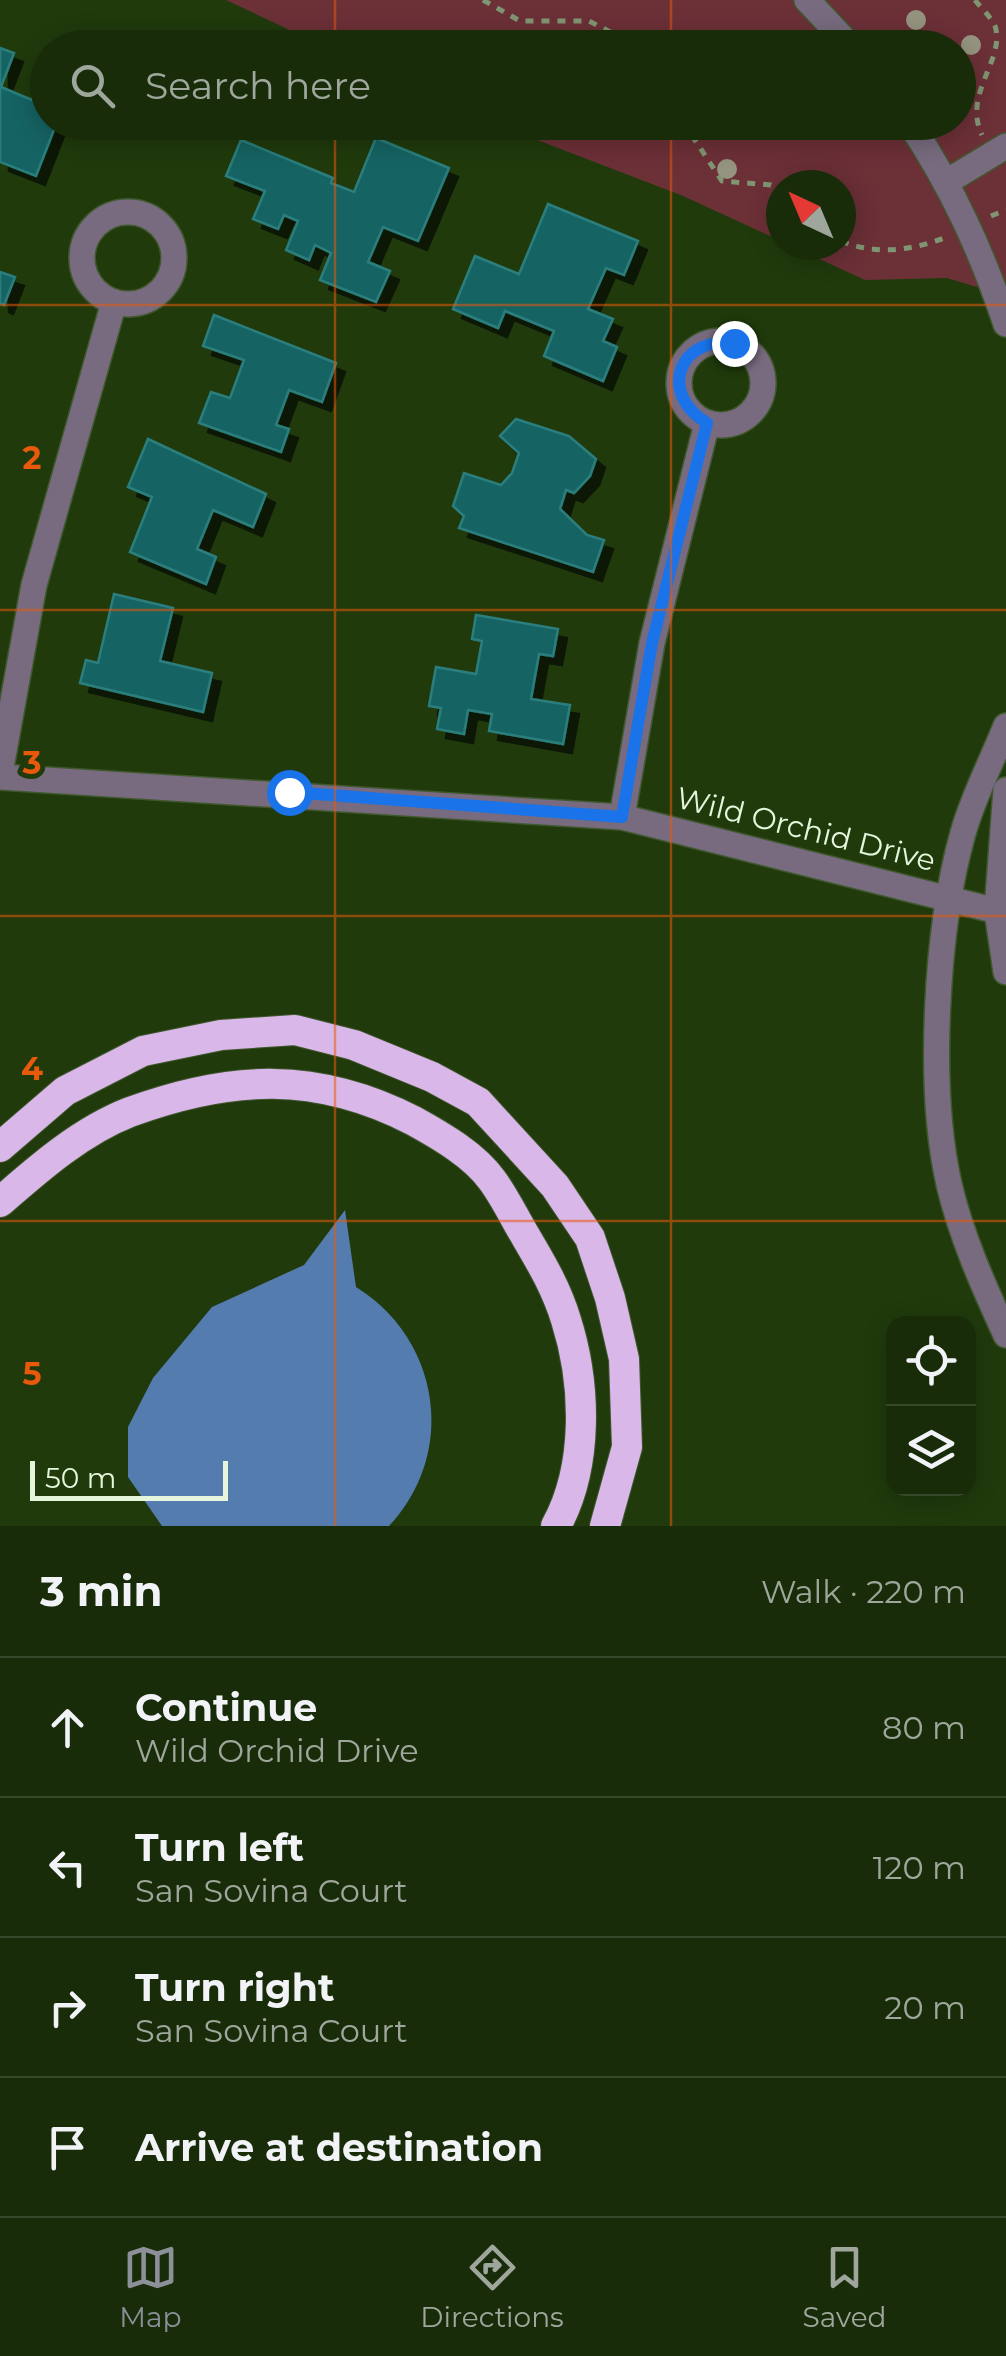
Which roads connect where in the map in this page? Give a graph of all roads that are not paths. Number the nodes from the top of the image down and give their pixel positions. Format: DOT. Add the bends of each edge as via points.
graph roads {
  1 [pos="806,0"];
  2 [pos="835,30"];
  3 [pos="921,140"];
  4 [pos="999,150"];
  5 [pos="948,180"];
  6 [pos="114,302"];
  7 [pos="1006,324"];
  8 [pos="707,423"];
  9 [pos="1006,726"];
  10 [pos="0,775"];
  11 [pos="1006,790"];
  12 [pos="622,817"];
  13 [pos="951,898"];
  14 [pos="997,910"];
  15 [pos="1006,972"];
  16 [pos="0,1147"];
  17 [pos="0,1202"];
  18 [pos="1006,1335"];
  19 [pos="556,1526"];
  20 [pos="605,1526"];
  1 -- 2 [label="street"];
  3 -- 5 [label="street"];
  4 -- 5 [label="street"];
  5 -- 7 [label="street"];
  6 -- 10 [label="street" via="34,585"];
  8 -- 12 [label="street" via="652,643"];
  9 -- 13 [label="street" via="963,833"];
  10 -- 12 [label="street, Wild Orchid Drive"];
  11 -- 14 [label="street"];
  12 -- 13 [label="street, Wild Orchid Drive"];
  13 -- 14 [label="street, Wild Orchid Drive"];
  13 -- 18 [label="street" via="940,970 949,1183 980,1280"];
  14 -- 15 [label="street"];
  16 -- 20 [label="highway" via="80,1083 143,1052 220,1035 295,1030 354,1045 478,1102 555,1186 590,1238 610,1298 624,1359 627,1447"];
  17 -- 19 [label="highway" via="57,1152 127,1113 249,1081 310,1084 377,1102 444,1137 490,1177 557,1289 575,1347 581,1401 577,1461"];
}
